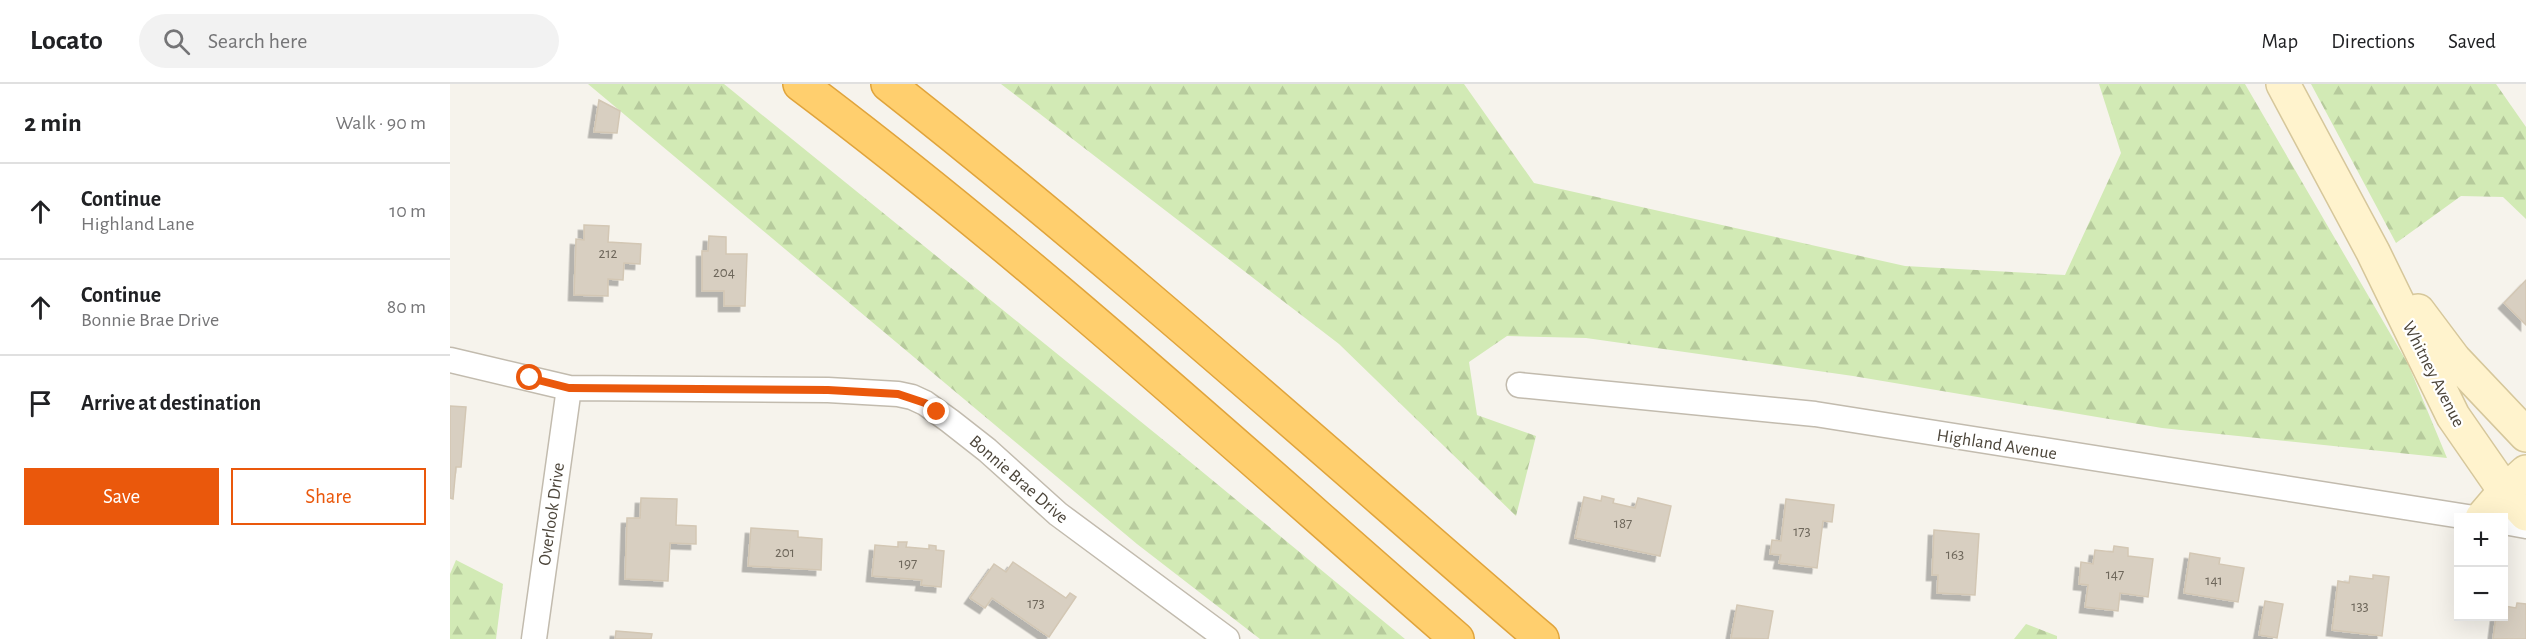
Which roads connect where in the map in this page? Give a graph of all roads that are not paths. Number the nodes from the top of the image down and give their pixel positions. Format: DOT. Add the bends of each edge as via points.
graph roads {
  1 [pos="800,84"];
  2 [pos="888,84"];
  3 [pos="2283,84"];
  4 [pos="2373,252"];
  5 [pos="450,360"];
  6 [pos="1519,385"];
  7 [pos="569,388"];
  8 [pos="2526,435"];
  9 [pos="2515,500"];
  10 [pos="2491,513"];
  11 [pos="2454,515"];
  12 [pos="2526,526"];
  13 [pos="534,639"];
  14 [pos="1227,639"];
  15 [pos="1457,639"];
  16 [pos="1542,639"];
  1 -- 15 [label="highway" via="1024,263"];
  2 -- 16 [label="highway" via="1179,322"];
  3 -- 4 [label="main road, Whitney Avenue"];
  4 -- 8 [label="main road, Whitney Avenue" via="2454,359"];
  4 -- 9 [label="main road, Whitney Avenue" via="2453,416"];
  5 -- 7 [label="street, Bonnie Brae Drive"];
  6 -- 11 [label="street, Highland Avenue" via="1815,414"];
  7 -- 13 [label="street, Overlook Drive"];
  7 -- 14 [label="street, Bonnie Brae Drive" via="828,390 912,397 950,421 1058,514"];
  9 -- 10 [label="main road"];
  9 -- 12 [label="street"];
}
